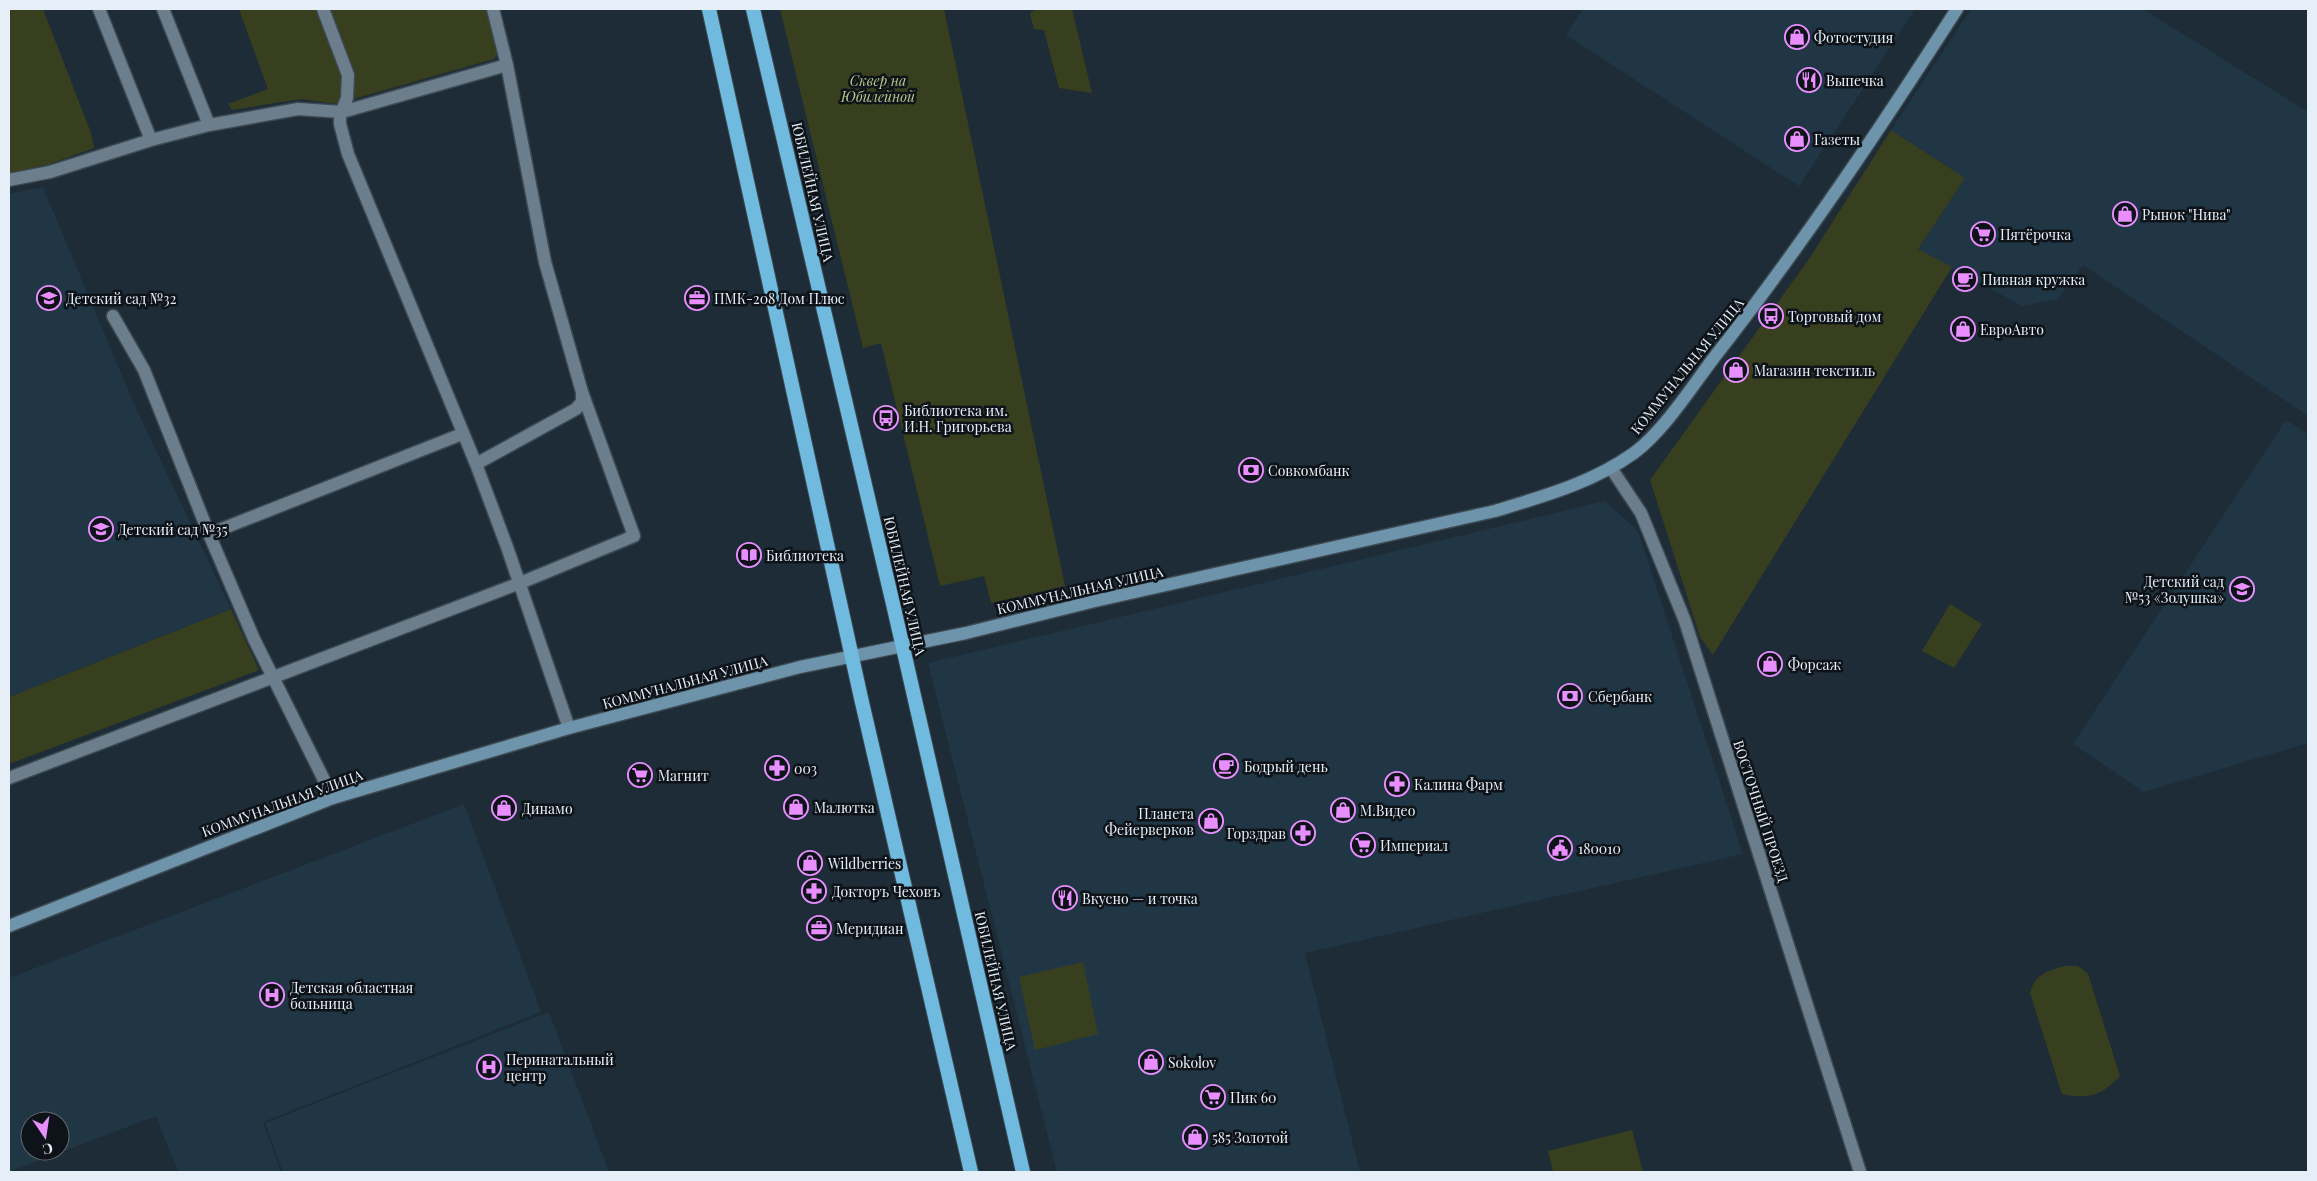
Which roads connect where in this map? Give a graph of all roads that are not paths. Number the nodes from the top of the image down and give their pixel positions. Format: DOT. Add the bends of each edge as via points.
graph roads {
  1 [pos="99,9"];
  2 [pos="163,9"];
  3 [pos="323,9"];
  4 [pos="493,9"];
  5 [pos="709,9"];
  6 [pos="753,9"];
  7 [pos="1958,9"];
  8 [pos="507,65"];
  9 [pos="342,112"];
  10 [pos="209,125"];
  11 [pos="152,140"];
  12 [pos="9,180"];
  13 [pos="113,316"];
  14 [pos="582,392"];
  15 [pos="462,434"];
  16 [pos="476,464"];
  17 [pos="1611,468"];
  18 [pos="209,534"];
  19 [pos="520,583"];
  20 [pos="903,645"];
  21 [pos="853,655"];
  22 [pos="272,677"];
  23 [pos="569,728"];
  24 [pos="9,778"];
  25 [pos="333,798"];
  26 [pos="9,926"];
  27 [pos="971,1172"];
  28 [pos="1023,1172"];
  29 [pos="1860,1172"];
  1 -- 11 [label="street"];
  2 -- 10 [label="street"];
  3 -- 9 [label="street" via="348,75 347,98"];
  4 -- 8 [label="street"];
  5 -- 21 [label="highway"];
  6 -- 20 [label="highway, ЮБИЛЕЙНАЯ УЛИЦА"];
  7 -- 17 [label="main road, КОММУНАЛЬНАЯ УЛИЦА" via="1858,160 1755,306 1656,432 1634,453"];
  8 -- 9 [label="street"];
  8 -- 14 [label="street" via="545,262"];
  9 -- 10 [label="street" via="298,109"];
  9 -- 15 [label="street" via="340,124 348,154"];
  10 -- 11 [label="street"];
  11 -- 12 [label="street" via="50,172"];
  13 -- 18 [label="street" via="144,370"];
  14 -- 16 [label="street" via="582,402 576,409"];
  14 -- 19 [label="street" via="634,536"];
  15 -- 16 [label="street"];
  15 -- 18 [label="street"];
  16 -- 19 [label="street"];
  17 -- 20 [label="main road, КОММУНАЛЬНАЯ УЛИЦА" via="1554,493 1495,511"];
  17 -- 29 [label="street, ВОСТОЧНЫЙ ПРОЕЗД" via="1641,512 1685,622"];
  18 -- 22 [label="street"];
  19 -- 22 [label="street"];
  19 -- 23 [label="street"];
  20 -- 21 [label="main road, КОММУНАЛЬНАЯ УЛИЦА"];
  20 -- 28 [label="highway, ЮБИЛЕЙНАЯ УЛИЦА"];
  21 -- 23 [label="main road, КОММУНАЛЬНАЯ УЛИЦА"];
  21 -- 27 [label="highway"];
  22 -- 24 [label="street"];
  22 -- 25 [label="street"];
  23 -- 25 [label="main road, КОММУНАЛЬНАЯ УЛИЦА"];
  25 -- 26 [label="main road, КОММУНАЛЬНАЯ УЛИЦА"];
}
